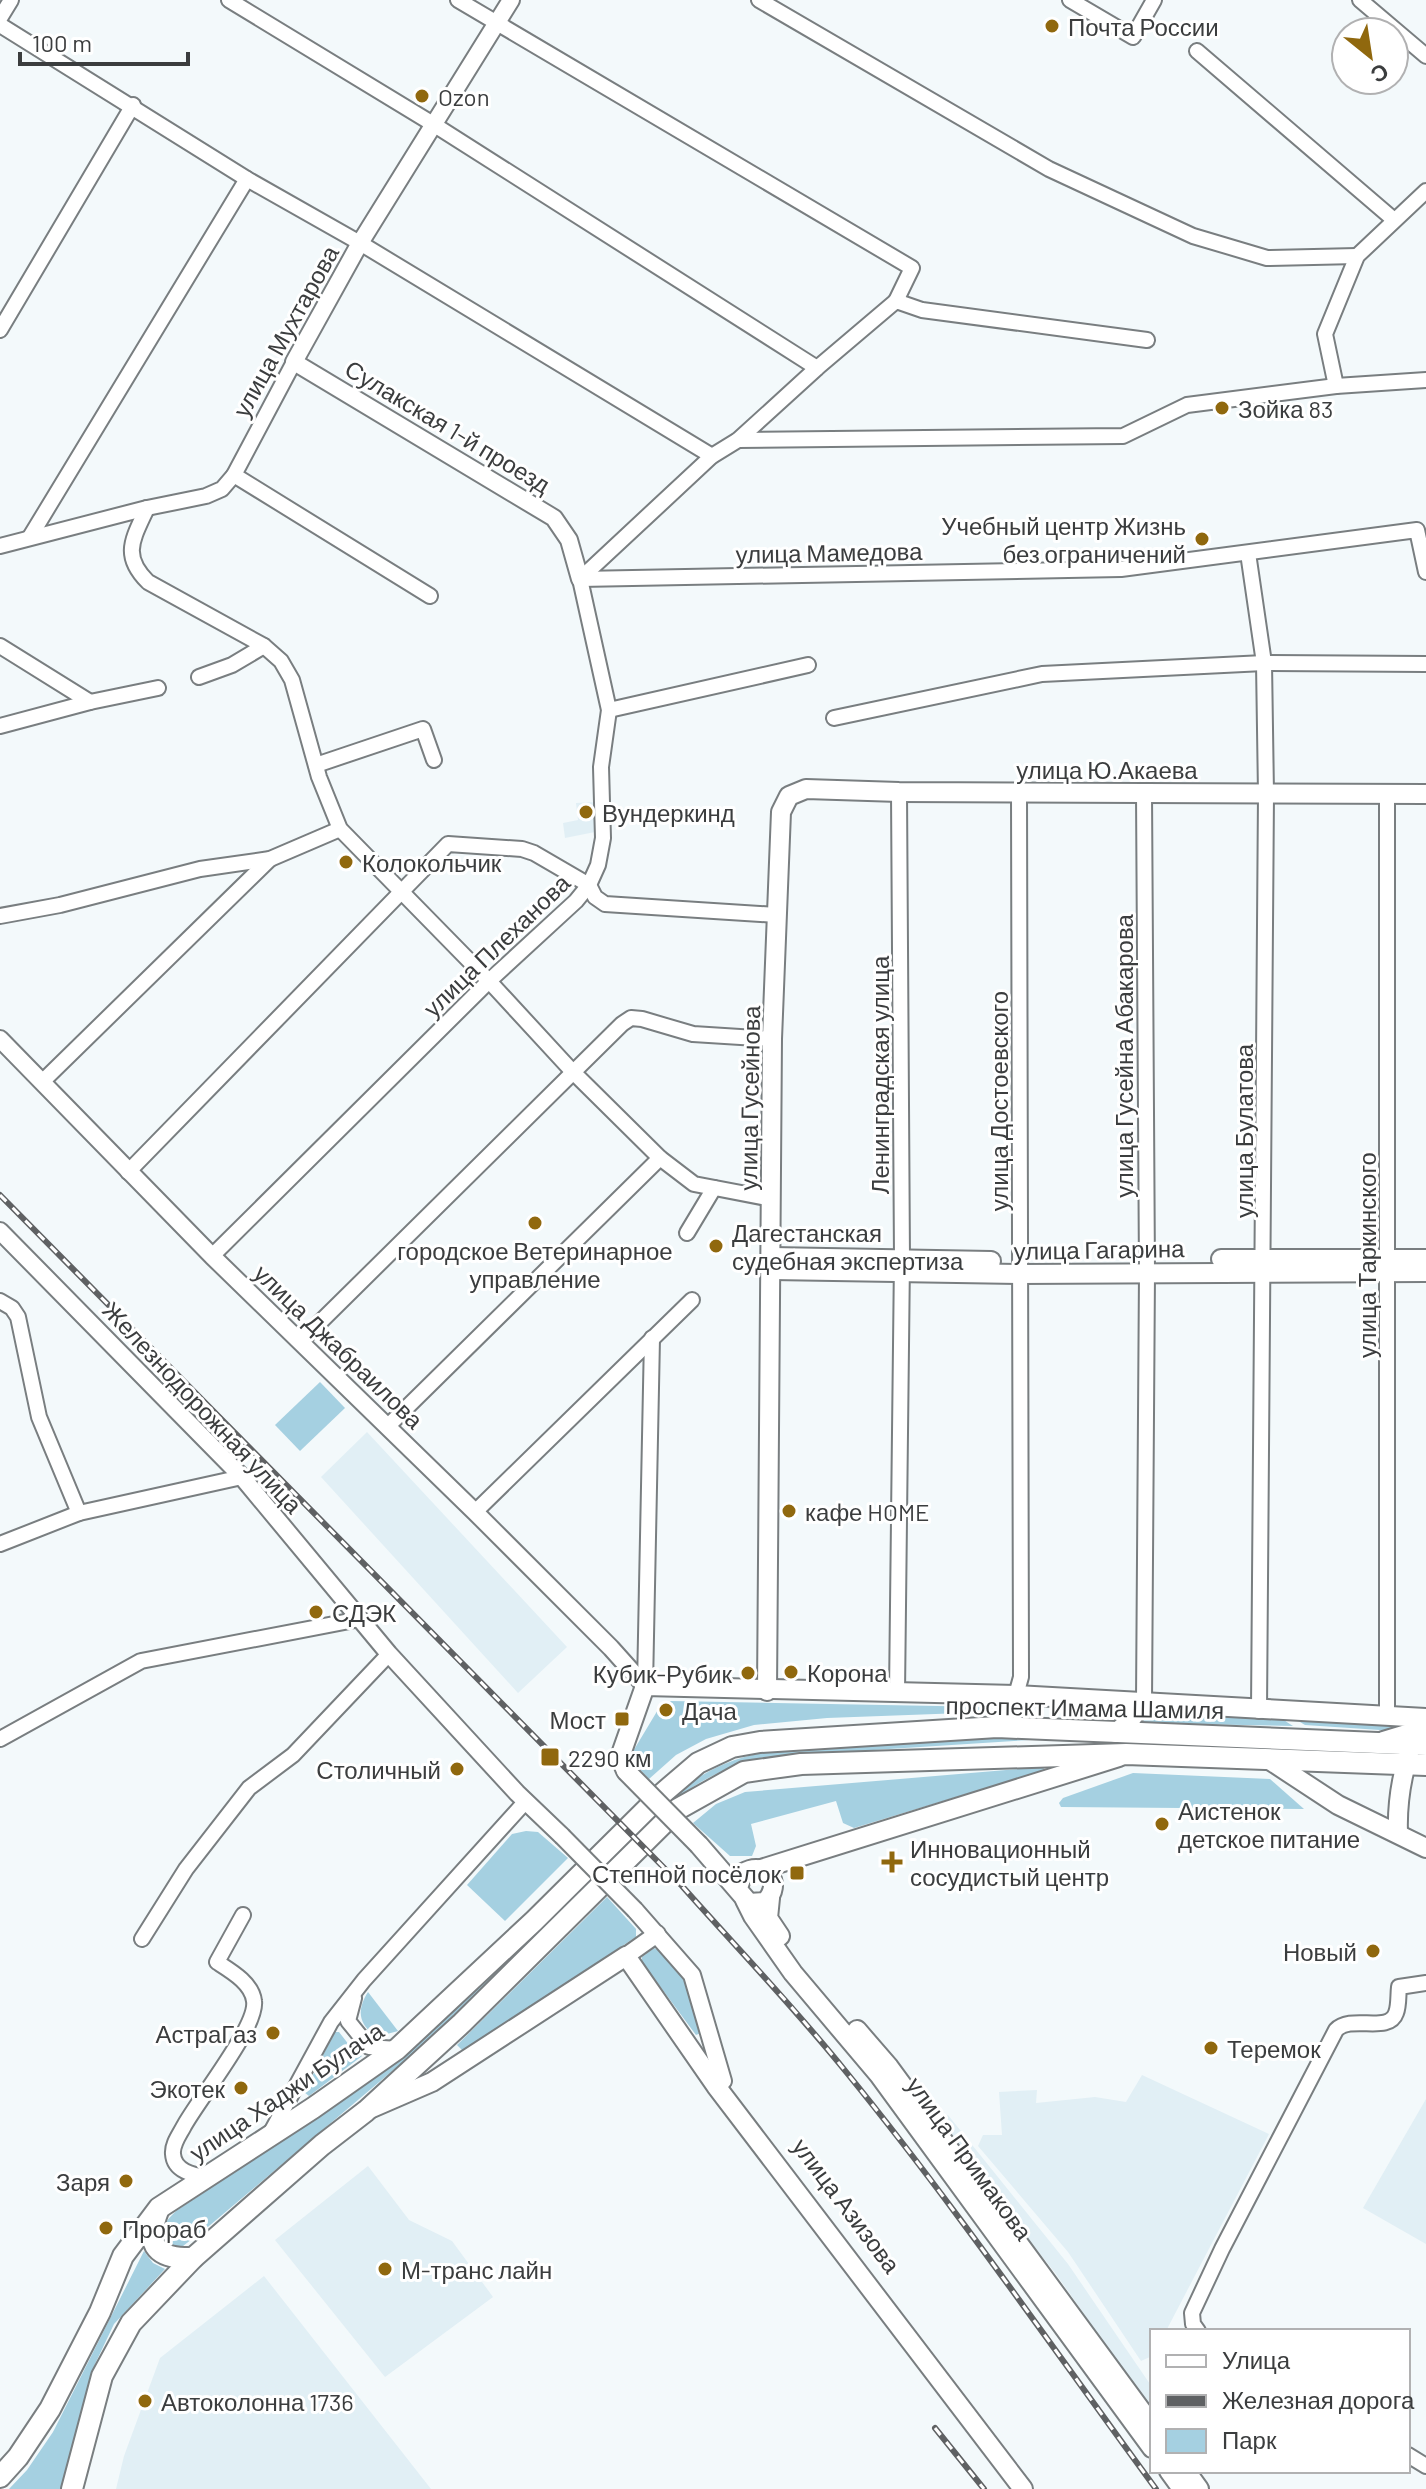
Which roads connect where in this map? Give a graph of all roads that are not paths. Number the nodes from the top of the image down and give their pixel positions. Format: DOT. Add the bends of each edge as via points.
graph roads {
  1 [pos="11,0"];
  2 [pos="229,0"];
  3 [pos="458,0"];
  4 [pos="511,0"];
  5 [pos="759,0"];
  6 [pos="1070,0"];
  7 [pos="1154,0"];
  8 [pos="1360,0"];
  9 [pos="0,18"];
  10 [pos="497,24"];
  11 [pos="0,25"];
  12 [pos="1197,51"];
  13 [pos="1426,56"];
  14 [pos="133,105"];
  15 [pos="433,124"];
  16 [pos="247,179"];
  17 [pos="1426,191"];
  18 [pos="1393,219"];
  19 [pos="360,243"];
  20 [pos="1357,256"];
  21 [pos="896,301"];
  22 [pos="0,330"];
  23 [pos="1147,340"];
  24 [pos="294,362"];
  25 [pos="817,368"];
  26 [pos="1426,380"];
  27 [pos="1336,386"];
  28 [pos="762,418"];
  29 [pos="738,440"];
  30 [pos="768,440"];
  31 [pos="712,456"];
  32 [pos="234,475"];
  33 [pos="147,508"];
  34 [pos="30,537"];
  35 [pos="0,546"];
  36 [pos="1248,553"];
  37 [pos="1426,572"];
  38 [pos="580,579"];
  39 [pos="430,596"];
  40 [pos="0,646"];
  41 [pos="264,646"];
  42 [pos="1264,663"];
  43 [pos="1426,664"];
  44 [pos="808,665"];
  45 [pos="199,677"];
  46 [pos="158,688"];
  47 [pos="90,702"];
  48 [pos="609,710"];
  49 [pos="834,718"];
  50 [pos="0,726"];
  51 [pos="434,760"];
  52 [pos="316,765"];
  53 [pos="899,792"];
  54 [pos="1019,793"];
  55 [pos="1144,793"];
  56 [pos="1266,794"];
  57 [pos="1387,794"];
  58 [pos="1426,794"];
  59 [pos="789,796"];
  60 [pos="340,829"];
  61 [pos="270,859"];
  62 [pos="589,885"];
  63 [pos="402,892"];
  64 [pos="776,915"];
  65 [pos="0,916"];
  66 [pos="489,981"];
  67 [pos="0,1039"];
  68 [pos="772,1039"];
  69 [pos="572,1071"];
  70 [pos="42,1082"];
  71 [pos="660,1158"];
  72 [pos="128,1172"];
  73 [pos="714,1188"];
  74 [pos="772,1199"];
  75 [pos="0,1231"];
  76 [pos="687,1233"];
  77 [pos="212,1256"];
  78 [pos="1426,1259"];
  79 [pos="772,1263"];
  80 [pos="1263,1265"];
  81 [pos="902,1266"];
  82 [pos="1146,1266"];
  83 [pos="1388,1266"];
  84 [pos="1020,1268"];
  85 [pos="1426,1272"];
  86 [pos="692,1300"];
  87 [pos="6,1305"];
  88 [pos="652,1338"];
  89 [pos="300,1342"];
  90 [pos="388,1426"];
  91 [pos="242,1477"];
  92 [pos="475,1512"];
  93 [pos="79,1513"];
  94 [pos="0,1544"];
  95 [pos="360,1619"];
  96 [pos="389,1654"];
  97 [pos="645,1686"];
  98 [pos="767,1691"];
  99 [pos="897,1693"];
  100 [pos="1016,1695"];
  101 [pos="1144,1702"];
  102 [pos="1268,1711"];
  103 [pos="1387,1717"];
  104 [pos="1426,1718"];
  105 [pos="997,1727"];
  106 [pos="1116,1733"];
  107 [pos="0,1739"];
  108 [pos="1321,1740"];
  109 [pos="1419,1749"];
  110 [pos="1271,1761"];
  111 [pos="1067,1765"];
  112 [pos="663,1793"];
  113 [pos="526,1801"];
  114 [pos="1398,1833"];
  115 [pos="562,1836"];
  116 [pos="1426,1848"];
  117 [pos="713,1860"];
  118 [pos="763,1879"];
  119 [pos="741,1894"];
  120 [pos="243,1915"];
  121 [pos="657,1934"];
  122 [pos="142,1939"];
  123 [pos="626,1956"];
  124 [pos="364,1980"];
  125 [pos="1426,1983"];
  126 [pos="397,2049"];
  127 [pos="415,2066"];
  128 [pos="432,2082"];
  129 [pos="719,2083"];
  130 [pos="366,2111"];
  131 [pos="268,2138"];
  132 [pos="206,2177"];
  133 [pos="159,2208"];
  134 [pos="193,2258"];
  135 [pos="1197,2329"];
  136 [pos="1150,2422"];
  137 [pos="1150,2445"];
  138 [pos="0,2477"];
  139 [pos="72,2489"];
  140 [pos="1023,2489"];
  141 [pos="1033,2489"];
  1 -- 9 [label="street"];
  2 -- 15 [label="street"];
  3 -- 10 [label="street"];
  4 -- 10 [label="street, улица Мухтарова"];
  5 -- 20 [label="street" via="1049,169 1193,236 1267,258"];
  6 -- 7 [label="street" via="1133,37"];
  8 -- 13 [label="street"];
  10 -- 15 [label="street, улица Мухтарова"];
  10 -- 21 [label="street" via="912,268"];
  11 -- 14 [label="street"];
  12 -- 18 [label="street"];
  14 -- 16 [label="street"];
  14 -- 22 [label="street"];
  15 -- 19 [label="street, улица Мухтарова"];
  15 -- 25 [label="street"];
  16 -- 19 [label="street"];
  16 -- 34 [label="street"];
  17 -- 18 [label="street"];
  18 -- 20 [label="street"];
  19 -- 24 [label="street, улица Мухтарова"];
  19 -- 31 [label="street"];
  20 -- 27 [label="street" via="1325,334"];
  21 -- 23 [label="street" via="922,310"];
  21 -- 25 [label="street"];
  24 -- 32 [label="street, улица Мухтарова"];
  24 -- 38 [label="street, Сулакская 1-й проезд" via="554,518 569,540"];
  25 -- 28 [label="street"];
  26 -- 27 [label="street"];
  27 -- 30 [label="street" via="1187,405 1123,436"];
  28 -- 29 [label="street"];
  28 -- 30 [label="street"];
  29 -- 30 [label="street"];
  29 -- 31 [label="street"];
  31 -- 38 [label="street"];
  32 -- 33 [label="street, улица Мухтарова" via="206,496"];
  32 -- 39 [label="street"];
  33 -- 34 [label="street, улица Мухтарова"];
  33 -- 41 [label="street" via="133,538 136,570 148,582"];
  34 -- 35 [label="street, улица Мухтарова"];
  36 -- 37 [label="street, улица Мамедова" via="1417,530"];
  36 -- 38 [label="street, улица Мамедова" via="1121,569"];
  36 -- 42 [label="street, улица Булатова"];
  38 -- 48 [label="street, улица Плеханова"];
  40 -- 47 [label="street"];
  41 -- 45 [label="street"];
  41 -- 52 [label="street" via="292,680"];
  42 -- 43 [label="street"];
  42 -- 49 [label="street" via="1042,674"];
  42 -- 56 [label="street, улица Булатова"];
  44 -- 48 [label="street"];
  46 -- 47 [label="street"];
  47 -- 50 [label="street"];
  48 -- 62 [label="street, улица Плеханова" via="601,767 603,838"];
  51 -- 52 [label="street" via="423,729"];
  52 -- 60 [label="street"];
  53 -- 54 [label="main road, улица Ю.Акаева"];
  53 -- 59 [label="main road, улица Ю.Акаева" via="806,789"];
  53 -- 81 [label="street, Ленинградская улица"];
  54 -- 55 [label="main road, улица Ю.Акаева"];
  54 -- 84 [label="street, улица Достоевского"];
  55 -- 56 [label="main road, улица Ю.Акаева"];
  55 -- 82 [label="street, улица Гусейна Абакарова"];
  56 -- 57 [label="main road, улица Ю.Акаева"];
  56 -- 80 [label="street, улица Булатова"];
  57 -- 58 [label="main road, улица Ю.Акаева"];
  57 -- 83 [label="street, улица Таркинского"];
  59 -- 64 [label="main road, улица Гусейнова" via="781,812"];
  60 -- 61 [label="street"];
  60 -- 63 [label="street"];
  61 -- 65 [label="street" via="200,869"];
  61 -- 70 [label="street"];
  62 -- 63 [label="street" via="522,849 448,844"];
  62 -- 64 [label="street" via="605,904"];
  62 -- 66 [label="street, улица Плеханова"];
  63 -- 66 [label="street"];
  63 -- 72 [label="street"];
  64 -- 68 [label="main road, улица Гусейнова"];
  66 -- 69 [label="street"];
  66 -- 77 [label="street, улица Плеханова"];
  67 -- 70 [label="street, улица Джабраилова"];
  68 -- 69 [label="street" via="693,1034 631,1018"];
  68 -- 74 [label="main road, улица Гусейнова"];
  69 -- 71 [label="street"];
  69 -- 89 [label="street"];
  70 -- 72 [label="street, улица Джабраилова"];
  71 -- 73 [label="street" via="694,1184"];
  71 -- 90 [label="street"];
  72 -- 77 [label="street, улица Джабраилова"];
  73 -- 74 [label="street"];
  73 -- 76 [label="street"];
  74 -- 79 [label="main road, улица Гусейнова"];
  75 -- 91 [label="street, Железнодорожная улица"];
  77 -- 89 [label="street, улица Джабраилова"];
  78 -- 83 [label="main road, улица Гагарина"];
  79 -- 81 [label="main road, улица Гагарина"];
  79 -- 98 [label="main road, улица Гусейнова"];
  80 -- 82 [label="main road, улица Гагарина"];
  80 -- 83 [label="main road, улица Гагарина"];
  80 -- 102 [label="street, улица Булатова"];
  81 -- 84 [label="main road, улица Гагарина"];
  81 -- 99 [label="street, Ленинградская улица"];
  82 -- 84 [label="main road, улица Гагарина"];
  82 -- 101 [label="street, улица Гусейна Абакарова"];
  83 -- 85 [label="main road, улица Гагарина"];
  83 -- 103 [label="street, улица Таркинского"];
  84 -- 100 [label="street, улица Достоевского" via="1021,1677"];
  86 -- 88 [label="street"];
  87 -- 93 [label="street" via="18,1317 39,1417"];
  88 -- 92 [label="street"];
  88 -- 97 [label="street"];
  89 -- 90 [label="street, улица Джабраилова"];
  90 -- 92 [label="street, улица Джабраилова"];
  91 -- 93 [label="street"];
  91 -- 95 [label="street, Железнодорожная улица"];
  92 -- 97 [label="street, улица Джабраилова"];
  93 -- 94 [label="street"];
  95 -- 96 [label="street, Железнодорожная улица"];
  95 -- 107 [label="street" via="141,1661"];
  96 -- 113 [label="street, Железнодорожная улица"];
  96 -- 122 [label="street" via="293,1755 249,1788 186,1869"];
  97 -- 98 [label="main road, проспект Имама Шамиля"];
  97 -- 117 [label="main road, bridge" via="620,1757 626,1771"];
  98 -- 99 [label="main road, проспект Имама Шамиля"];
  99 -- 100 [label="main road, проспект Имама Шамиля"];
  100 -- 101 [label="main road, проспект Имама Шамиля"];
  100 -- 105 [label="main road"];
  101 -- 102 [label="main road, проспект Имама Шамиля"];
  101 -- 106 [label="main road"];
  102 -- 103 [label="main road, проспект Имама Шамиля"];
  102 -- 108 [label="main road"];
  103 -- 104 [label="main road, проспект Имама Шамиля"];
  105 -- 106 [label="main road, проспект Имама Шамиля"];
  105 -- 112 [label="main road, проспект Имама Шамиля" via="732,1747 698,1763"];
  106 -- 108 [label="main road, проспект Имама Шамиля"];
  108 -- 109 [label="main road, проспект Имама Шамиля"];
  109 -- 110 [label="main road, проспект Имама Шамиля"];
  109 -- 114 [label="main road" via="1398,1808"];
  110 -- 111 [label="main road, проспект Имама Шамиля" via="1126,1754"];
  110 -- 114 [label="main road" via="1338,1805"];
  111 -- 118 [label="main road, проспект Имама Шамиля" via="800,1856"];
  111 -- 127 [label="main road, проспект Имама Шамиля" via="801,1764 744,1772 678,1809"];
  112 -- 126 [label="main road, улица Хаджи Булача"];
  113 -- 115 [label="street, Железнодорожная улица"];
  113 -- 124 [label="street"];
  114 -- 116 [label="main road"];
  115 -- 121 [label="street, улица Азизова, bridge"];
  117 -- 118 [label="main road"];
  117 -- 119 [label="main road"];
  118 -- 119 [label="main road, проспект Имама Шамиля" via="739,1879"];
  118 -- 119 [label="main road" via="760,1904"];
  118 -- 136 [label="main road, улица Примакова" via="768,1918 799,1962 889,2067"];
  119 -- 137 [label="main road, улица Примакова" via="793,1973 879,2075"];
  120 -- 132 [label="street" via="217,1962 243,1981 254,2007 245,2032 174,2147 175,2160 184,2171"];
  121 -- 123 [label="street"];
  121 -- 129 [label="street, улица Азизова" via="692,1975"];
  123 -- 128 [label="main road"];
  123 -- 129 [label="main road, улица Азизова"];
  124 -- 126 [label="street" via="348,2021 369,2047"];
  124 -- 131 [label="street" via="331,2022"];
  125 -- 135 [label="street" via="1399,1987 1392,2020 1347,2023 1336,2030 1192,2313"];
  126 -- 131 [label="main road, улица Хаджи Булача"];
  127 -- 128 [label="main road"];
  127 -- 130 [label="main road"];
  128 -- 130 [label="main road"];
  129 -- 140 [label="main road, улица Азизова"];
  129 -- 141 [label="main road, улица Азизова"];
  130 -- 134 [label="main road"];
  131 -- 132 [label="main road, улица Хаджи Булача"];
  132 -- 133 [label="main road, улица Хаджи Булача"];
  133 -- 134 [label="main road" via="152,2227 159,2252"];
  133 -- 138 [label="main road, улица Хаджи Булача" via="123,2256 50,2409"];
  134 -- 139 [label="main road" via="131,2323 102,2376"];
}
